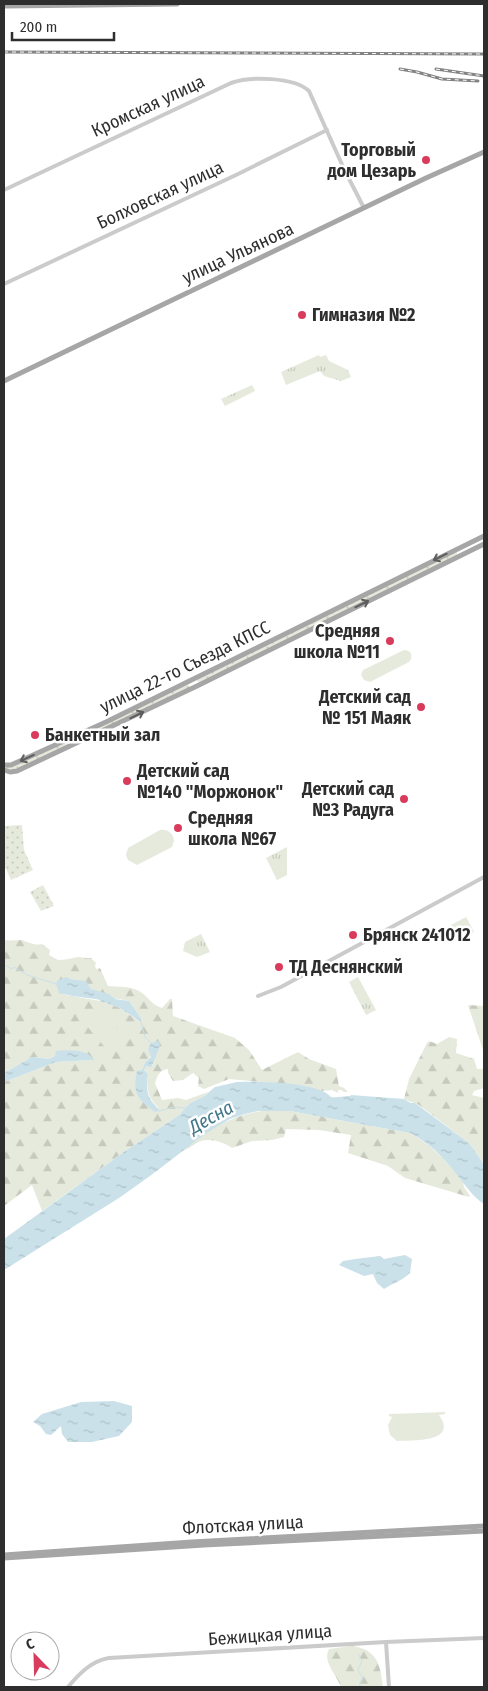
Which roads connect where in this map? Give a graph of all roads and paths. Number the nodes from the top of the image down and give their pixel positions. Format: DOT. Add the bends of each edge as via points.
graph roads {
  1 [pos="177,4"];
  2 [pos="111,5"];
  3 [pos="4,6"];
  4 [pos="327,130"];
  5 [pos="484,152"];
  6 [pos="4,190"];
  7 [pos="364,208"];
  8 [pos="4,284"];
  9 [pos="4,381"];
  10 [pos="484,536"];
  11 [pos="484,544"];
  12 [pos="462,546"];
  13 [pos="466,553"];
  14 [pos="194,679"];
  15 [pos="197,686"];
  16 [pos="4,765"];
  17 [pos="4,770"];
  18 [pos="484,877"];
  19 [pos="258,996"];
  20 [pos="484,1526"];
  21 [pos="484,1531"];
  22 [pos="4,1554"];
  23 [pos="4,1558"];
  24 [pos="484,1638"];
  25 [pos="386,1642"];
  26 [pos="68,1687"];
  27 [pos="389,1687"];
  1 -- 2 [label="main road"];
  2 -- 3 [label="main road"];
  4 -- 6 [label="street, Кромская улица" via="309,91 298,85 282,81 236,81"];
  4 -- 7 [label="street"];
  4 -- 8 [label="street, Болховская улица"];
  5 -- 7 [label="main road, улица Ульянова"];
  7 -- 9 [label="main road, улица Ульянова"];
  10 -- 12 [label="main road, улица 22-го Съезда КПСС"];
  11 -- 13 [label="main road, улица 22-го Съезда КПСС"];
  12 -- 13 [label="main road"];
  12 -- 14 [label="main road, улица 22-го Съезда КПСС, one-way"];
  15 -- 13 [label="main road, улица 22-го Съезда КПСС, one-way"];
  14 -- 15 [label="main road"];
  14 -- 16 [label="main road, улица 22-го Съезда КПСС, one-way" via="47,749"];
  17 -- 15 [label="main road, улица 22-го Съезда КПСС, one-way" via="17,771"];
  18 -- 19 [label="street" via="281,987"];
  20 -- 22 [label="main road, Флотская улица"];
  21 -- 23 [label="main road, Флотская улица"];
  24 -- 25 [label="street, Бежицкая улица"];
  25 -- 26 [label="street, Бежицкая улица" via="104,1659 81,1672"];
  25 -- 27 [label="street"];
}
